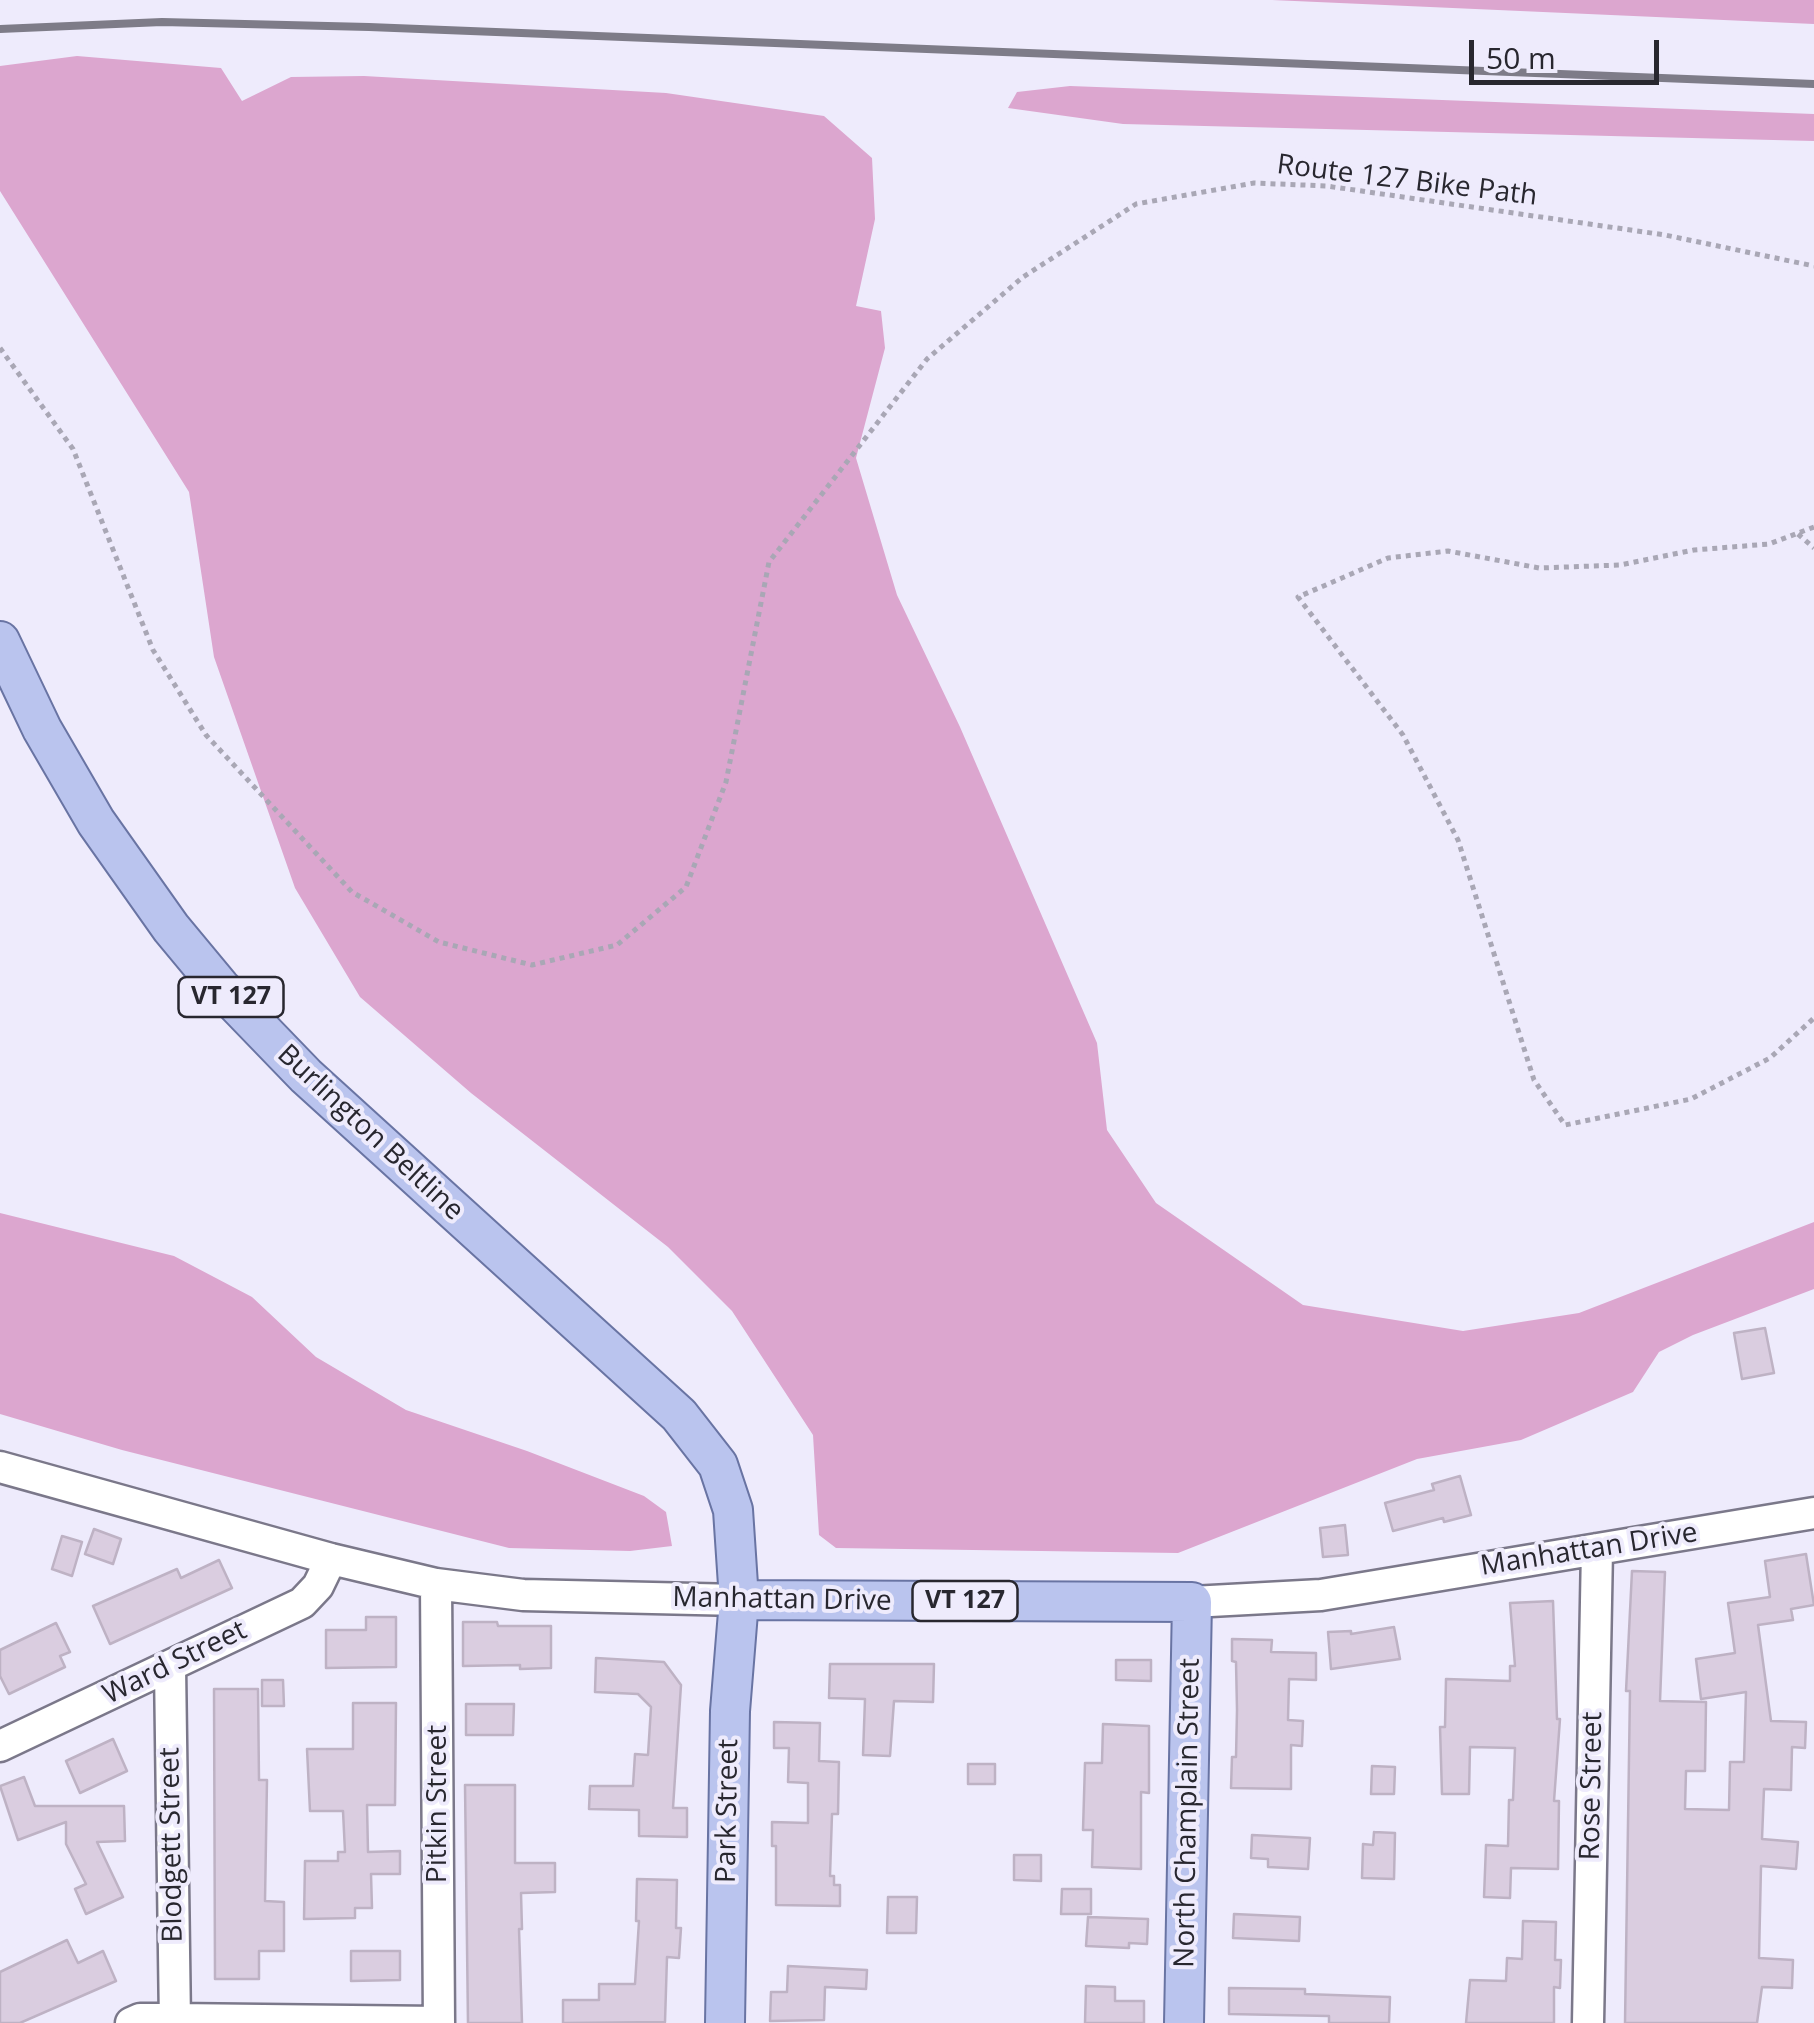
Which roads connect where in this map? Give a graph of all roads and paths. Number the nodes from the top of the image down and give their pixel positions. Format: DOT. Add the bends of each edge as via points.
graph roads {
  1 [pos="1814,266"];
  2 [pos="0,348"];
  3 [pos="1814,527"];
  4 [pos="1798,534"];
  5 [pos="1814,548"];
  6 [pos="0,642"];
  7 [pos="1814,1018"];
  8 [pos="0,1468"];
  9 [pos="1814,1513"];
  10 [pos="1597,1548"];
  11 [pos="331,1559"];
  12 [pos="436,1584"];
  13 [pos="739,1600"];
  14 [pos="1192,1602"];
  15 [pos="170,1667"];
  16 [pos="0,1746"];
  17 [pos="175,2021"];
  18 [pos="131,2023"];
  19 [pos="439,2023"];
  20 [pos="725,2023"];
  21 [pos="1184,2023"];
  22 [pos="1588,2023"];
  1 -- 2 [label="path, Route 127 Bike Path" via="1665,236 1328,186 1254,183 1136,204 1023,277 927,360 769,562 726,782 686,886 617,945 532,965 439,942 352,892 206,734 154,650 72,449"];
  3 -- 4 [label="path"];
  4 -- 5 [label="path"];
  4 -- 7 [label="path" via="1620,565 1539,568 1448,551 1388,558 1298,597 1403,735 1458,840 1534,1080 1564,1124 1691,1098 1770,1058"];
  6 -- 13 [label="main road, Burlington Beltline / VT 127" via="96,822 220,987 306,1076 701,1440 718,1464 733,1510"];
  8 -- 11 [label="street, Manhattan Drive"];
  9 -- 10 [label="street, Manhattan Drive"];
  10 -- 14 [label="street, Manhattan Drive" via="1321,1594"];
  10 -- 22 [label="street, Rose Street"];
  11 -- 12 [label="street, Manhattan Drive"];
  11 -- 15 [label="street, Ward Street" via="302,1603"];
  12 -- 13 [label="street, Manhattan Drive" via="523,1595"];
  12 -- 19 [label="street, Pitkin Street"];
  13 -- 14 [label="main road, Manhattan Drive / VT 127"];
  13 -- 20 [label="main road, Park Street / VT 127" via="730,1711"];
  14 -- 21 [label="main road, North Champlain Street"];
  15 -- 16 [label="street, Ward Street"];
  15 -- 17 [label="street, Blodgett Street"];
  17 -- 18 [label="street"];
  17 -- 19 [label="street"];
}
